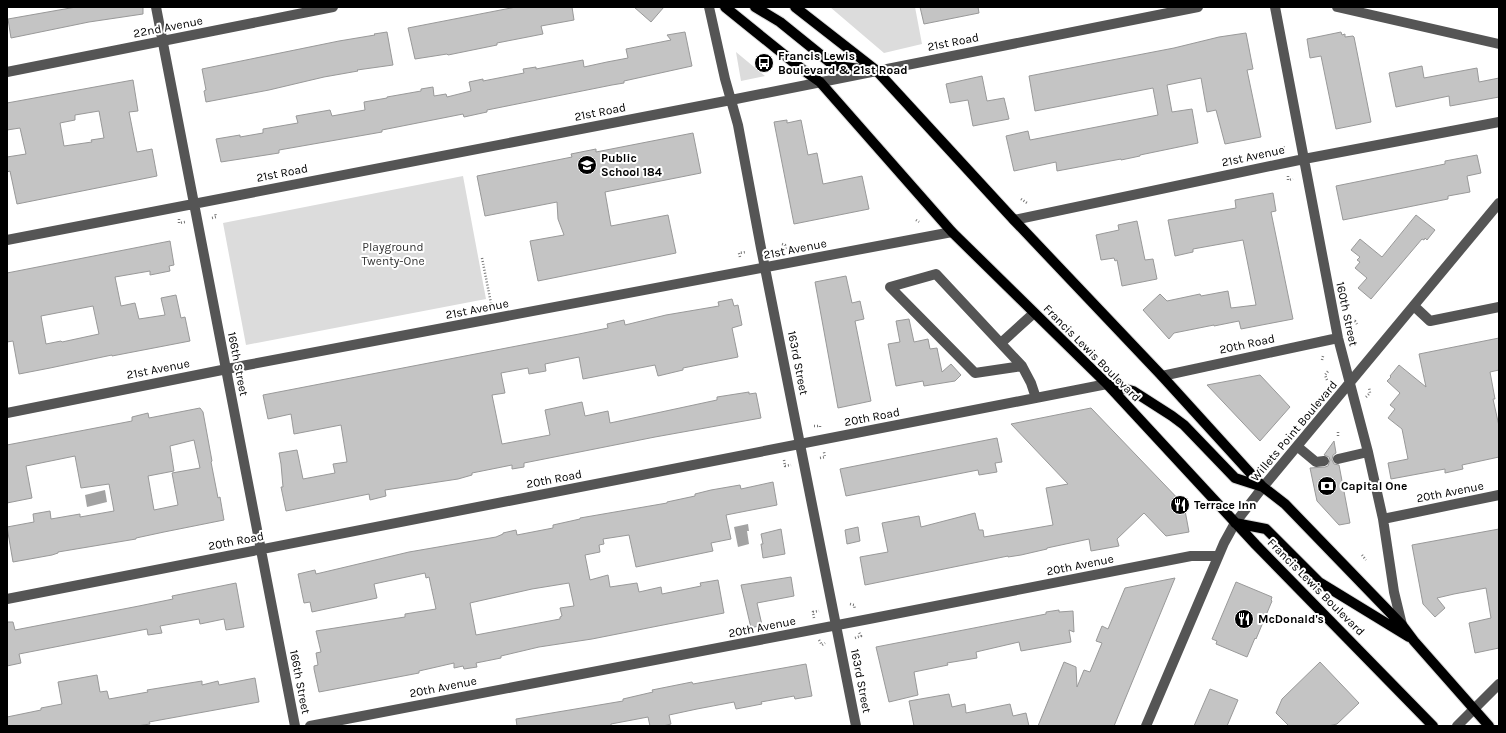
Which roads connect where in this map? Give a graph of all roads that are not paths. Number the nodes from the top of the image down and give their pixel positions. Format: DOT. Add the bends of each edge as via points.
graph roads {
  1 [pos="156,7"];
  2 [pos="333,7"];
  3 [pos="709,7"];
  4 [pos="725,7"];
  5 [pos="755,7"];
  6 [pos="795,7"];
  7 [pos="1198,7"];
  8 [pos="1275,7"];
  9 [pos="1337,7"];
  10 [pos="1172,10"];
  11 [pos="162,42"];
  12 [pos="1499,44"];
  13 [pos="877,71"];
  14 [pos="7,72"];
  15 [pos="820,82"];
  16 [pos="731,100"];
  17 [pos="1499,122"];
  18 [pos="1304,159"];
  19 [pos="193,203"];
  20 [pos="1499,204"];
  21 [pos="1014,220"];
  22 [pos="952,232"];
  23 [pos="7,240"];
  24 [pos="765,268"];
  25 [pos="1414,306"];
  26 [pos="1499,307"];
  27 [pos="1034,313"];
  28 [pos="1338,338"];
  29 [pos="1001,344"];
  30 [pos="1022,366"];
  31 [pos="226,369"];
  32 [pos="1162,376"];
  33 [pos="1107,384"];
  34 [pos="1350,384"];
  35 [pos="1036,398"];
  36 [pos="7,412"];
  37 [pos="800,444"];
  38 [pos="1298,446"];
  39 [pos="1368,452"];
  40 [pos="1338,459"];
  41 [pos="1324,461"];
  42 [pos="1263,487"];
  43 [pos="1499,495"];
  44 [pos="1383,519"];
  45 [pos="1235,522"];
  46 [pos="261,549"];
  47 [pos="1218,556"];
  48 [pos="7,599"];
  49 [pos="836,625"];
  50 [pos="1402,625"];
  51 [pos="1414,641"];
  52 [pos="1499,684"];
  53 [pos="1474,709"];
  54 [pos="1458,725"];
  55 [pos="296,726"];
  56 [pos="310,726"];
  57 [pos="856,726"];
  58 [pos="1146,726"];
  59 [pos="1433,726"];
  60 [pos="1489,726"];
  1 -- 11 [label="street, 166th Street"];
  2 -- 11 [label="street, 22nd Avenue"];
  3 -- 16 [label="street, 163rd Street"];
  4 -- 15 [label="main road, Francis Lewis Boulevard"];
  5 -- 13 [label="main road" via="780,22 837,66"];
  6 -- 13 [label="main road"];
  7 -- 10 [label="street, 21st Road"];
  8 -- 18 [label="street, 160th Street"];
  9 -- 12 [label="street"];
  10 -- 13 [label="street, 21st Road"];
  11 -- 14 [label="street, 22nd Avenue"];
  11 -- 19 [label="street, 166th Street"];
  13 -- 15 [label="street, 21st Road"];
  13 -- 21 [label="main road"];
  15 -- 16 [label="street, 21st Road"];
  15 -- 22 [label="main road, Francis Lewis Boulevard"];
  16 -- 19 [label="street, 21st Road"];
  16 -- 24 [label="street, 163rd Street"];
  17 -- 18 [label="street, 21st Avenue"];
  18 -- 21 [label="street, 21st Avenue"];
  18 -- 28 [label="street, 160th Street"];
  19 -- 23 [label="street, 21st Road"];
  19 -- 31 [label="street, 166th Street"];
  20 -- 25 [label="street, Willets Point Boulevard"];
  21 -- 32 [label="main road"];
  22 -- 24 [label="street, 21st Avenue"];
  22 -- 27 [label="main road, Francis Lewis Boulevard"];
  24 -- 31 [label="street, 21st Avenue"];
  24 -- 37 [label="street, 163rd Street"];
  25 -- 26 [label="street" via="1430,321"];
  25 -- 34 [label="street, Willets Point Boulevard"];
  27 -- 29 [label="street"];
  27 -- 33 [label="main road, Francis Lewis Boulevard"];
  28 -- 32 [label="street, 20th Road"];
  28 -- 34 [label="street, 160th Street"];
  29 -- 30 [label="street"];
  29 -- 30 [label="street" via="936,274 890,287 975,373"];
  30 -- 35 [label="street"];
  31 -- 36 [label="street, 21st Avenue"];
  31 -- 46 [label="street, 166th Street"];
  32 -- 42 [label="main road"];
  33 -- 35 [label="street, 20th Road"];
  33 -- 42 [label="main road" via="1133,391 1172,416 1235,478"];
  33 -- 45 [label="main road, Francis Lewis Boulevard"];
  34 -- 38 [label="street, Willets Point Boulevard"];
  34 -- 39 [label="street, 160th Street"];
  35 -- 37 [label="street, 20th Road"];
  37 -- 46 [label="street, 20th Road"];
  37 -- 49 [label="street, 163rd Street"];
  38 -- 41 [label="street" via="1316,462"];
  38 -- 42 [label="street, Willets Point Boulevard"];
  39 -- 40 [label="street"];
  39 -- 44 [label="street, 160th Street"];
  42 -- 45 [label="street, Willets Point Boulevard"];
  42 -- 50 [label="main road" via="1285,504"];
  43 -- 44 [label="street, 20th Avenue"];
  44 -- 50 [label="street, 160th Street" via="1394,592"];
  45 -- 47 [label="street, Willets Point Boulevard"];
  45 -- 51 [label="main road" via="1266,529 1319,582"];
  45 -- 59 [label="main road, Francis Lewis Boulevard"];
  46 -- 48 [label="street, 20th Road"];
  46 -- 55 [label="street, 166th Street"];
  47 -- 49 [label="street, 20th Avenue" via="1190,556"];
  47 -- 58 [label="street, Willets Point Boulevard"];
  49 -- 56 [label="street, 20th Avenue"];
  49 -- 57 [label="street, 163rd Street"];
  50 -- 51 [label="main road"];
  51 -- 53 [label="main road"];
  52 -- 53 [label="street"];
  53 -- 54 [label="street"];
  53 -- 60 [label="main road"];
}
